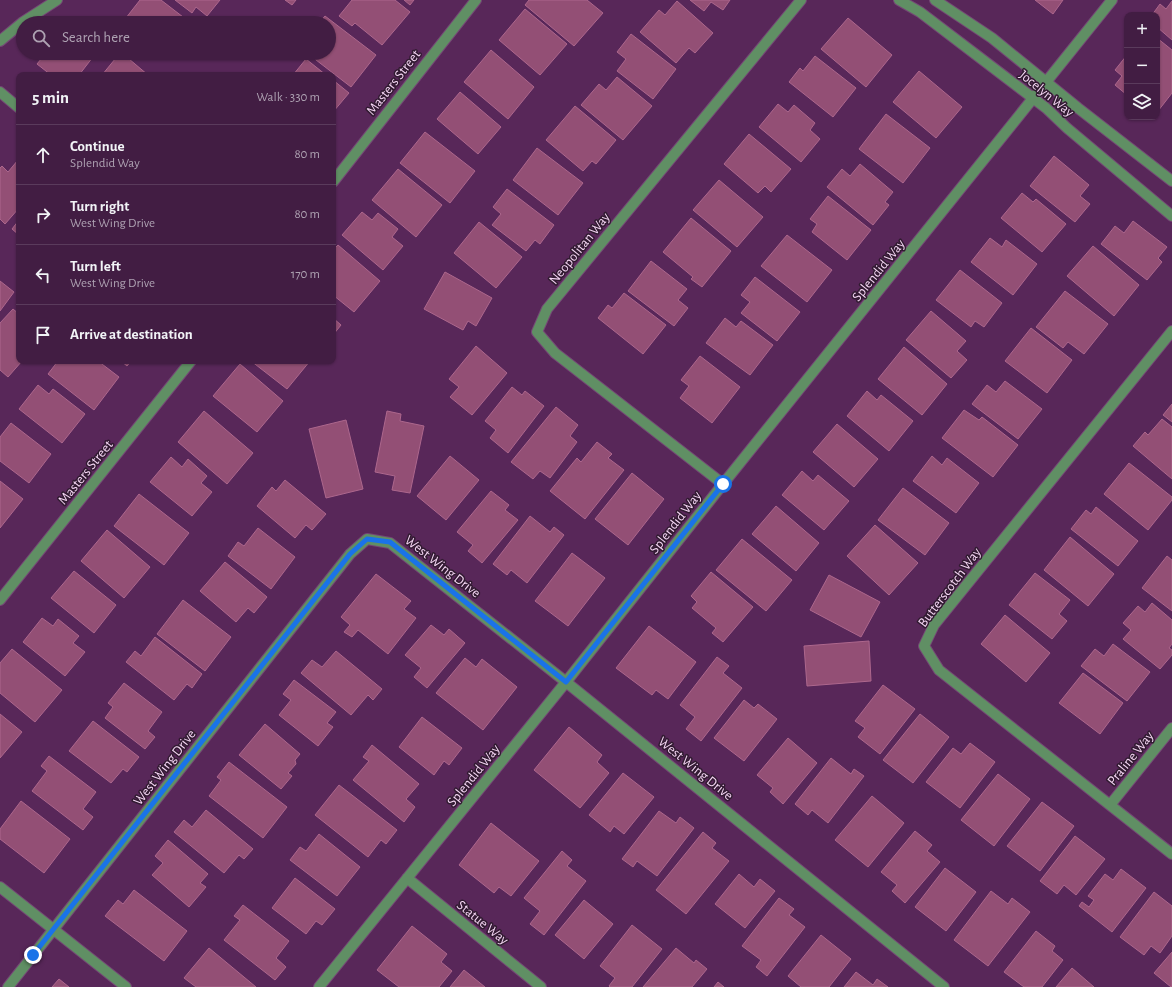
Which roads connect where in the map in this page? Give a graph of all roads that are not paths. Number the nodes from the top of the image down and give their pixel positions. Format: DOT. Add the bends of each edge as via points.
graph roads {
  1 [pos="57,0"];
  2 [pos="476,0"];
  3 [pos="801,0"];
  4 [pos="899,0"];
  5 [pos="935,0"];
  6 [pos="1112,0"];
  7 [pos="32,16"];
  8 [pos="16,28"];
  9 [pos="0,41"];
  10 [pos="1046,82"];
  11 [pos="0,92"];
  12 [pos="1033,99"];
  13 [pos="16,105"];
  14 [pos="336,178"];
  15 [pos="1172,181"];
  16 [pos="1172,216"];
  17 [pos="1172,331"];
  18 [pos="189,364"];
  19 [pos="723,484"];
  20 [pos="0,600"];
  21 [pos="566,682"];
  22 [pos="1172,728"];
  23 [pos="1110,805"];
  24 [pos="1172,854"];
  25 [pos="407,878"];
  26 [pos="0,887"];
  27 [pos="54,930"];
  28 [pos="8,987"];
  29 [pos="126,987"];
  30 [pos="319,987"];
  31 [pos="541,987"];
  32 [pos="944,987"];
  1 -- 7 [label="street"];
  2 -- 14 [label="street, Masters Street"];
  3 -- 19 [label="street, Neopolitan Way" via="547,309 537,332 555,353"];
  4 -- 12 [label="street, Jocelyn Way" via="920,12"];
  5 -- 10 [label="street, Jocelyn Way" via="992,38"];
  6 -- 10 [label="street, Splendid Way"];
  8 -- 9 [label="street"];
  10 -- 12 [label="street, Splendid Way"];
  10 -- 15 [label="street, Jocelyn Way"];
  11 -- 13 [label="street"];
  12 -- 16 [label="street, Jocelyn Way"];
  12 -- 19 [label="street, Splendid Way"];
  17 -- 23 [label="street, Butterscotch Way" via="934,625 924,646 939,670"];
  18 -- 20 [label="street, Masters Street"];
  19 -- 21 [label="street, Splendid Way"];
  21 -- 25 [label="street, Splendid Way"];
  21 -- 27 [label="street, West Wing Drive" via="390,542 367,539 350,554"];
  21 -- 32 [label="street, West Wing Drive"];
  22 -- 23 [label="street, Praline Way"];
  23 -- 24 [label="street, Butterscotch Way"];
  25 -- 30 [label="street, Splendid Way"];
  25 -- 31 [label="street, Statue Way"];
  26 -- 27 [label="street"];
  27 -- 28 [label="street, West Wing Drive"];
  27 -- 29 [label="street"];
}
